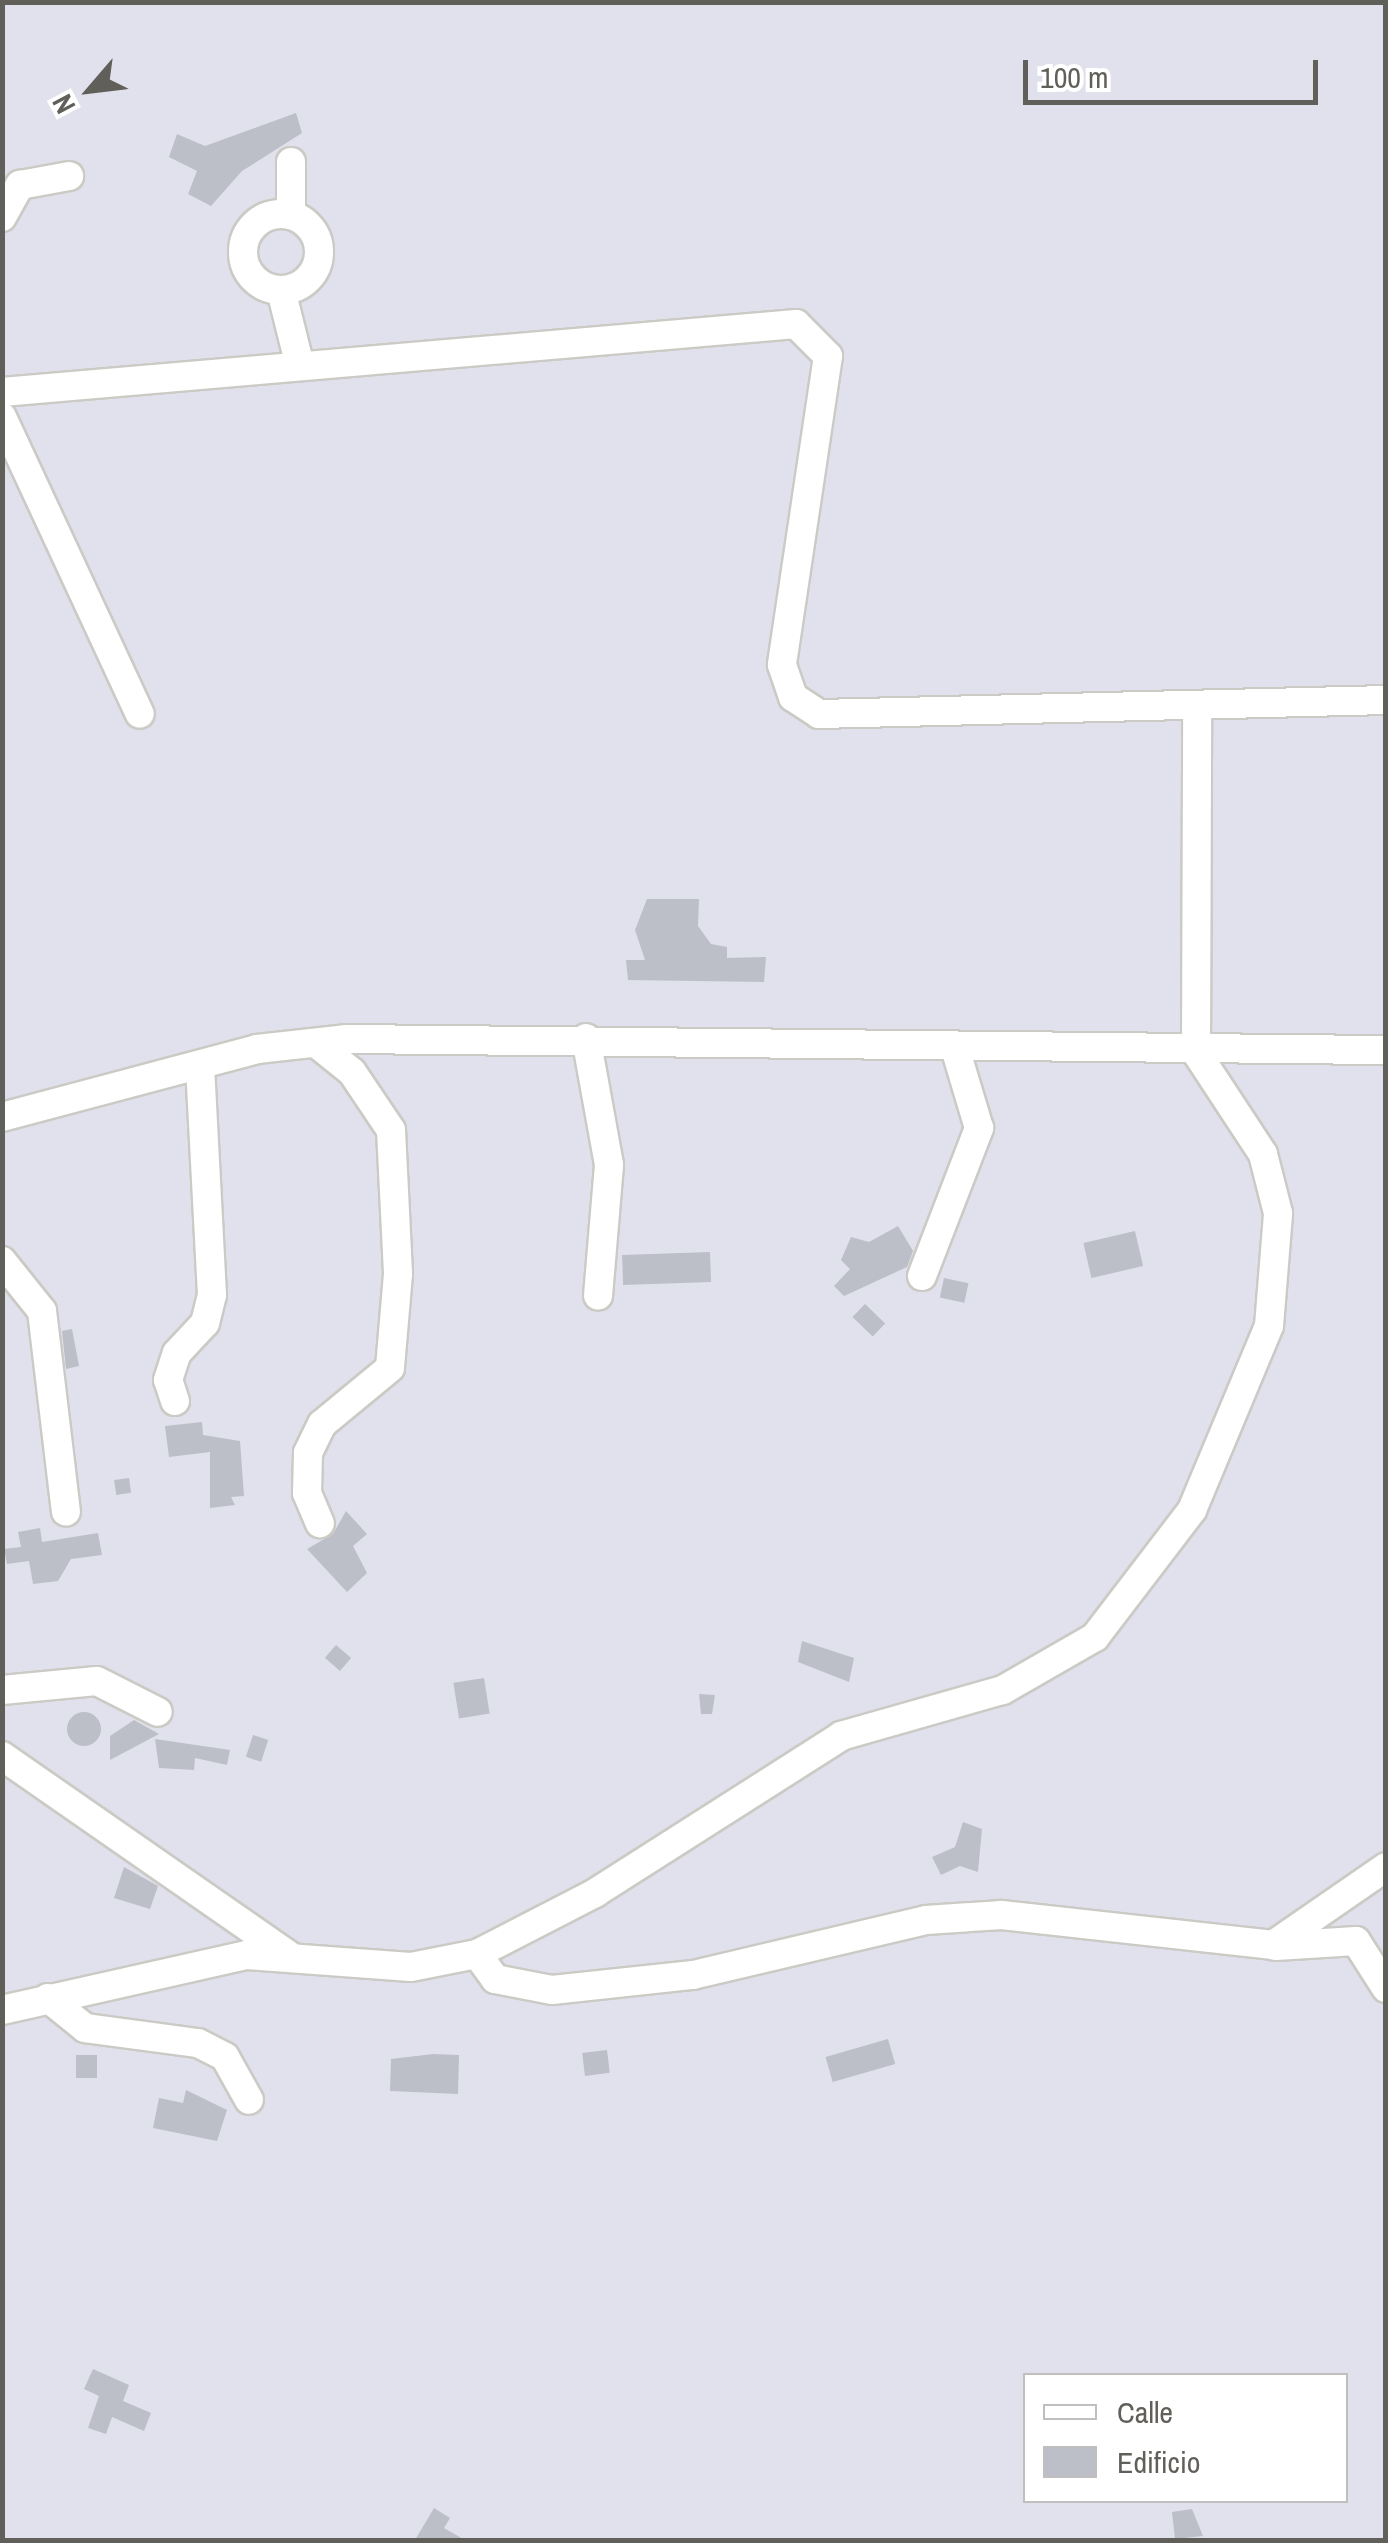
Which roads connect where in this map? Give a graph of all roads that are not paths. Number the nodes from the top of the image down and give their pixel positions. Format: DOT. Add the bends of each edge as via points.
graph roads {
  1 [pos="291,162"];
  2 [pos="69,176"];
  3 [pos="291,215"];
  4 [pos="2,218"];
  5 [pos="281,290"];
  6 [pos="300,366"];
  7 [pos="2,392"];
  8 [pos="2,417"];
  9 [pos="1386,700"];
  10 [pos="1196,707"];
  11 [pos="140,714"];
  12 [pos="586,1038"];
  13 [pos="316,1043"];
  14 [pos="954,1048"];
  15 [pos="1386,1050"];
  16 [pos="1196,1052"];
  17 [pos="200,1066"];
  18 [pos="2,1116"];
  19 [pos="2,1261"];
  20 [pos="922,1276"];
  21 [pos="598,1296"];
  22 [pos="175,1401"];
  23 [pos="66,1512"];
  24 [pos="320,1522"];
  25 [pos="2,1690"];
  26 [pos="158,1712"];
  27 [pos="2,1756"];
  28 [pos="1386,1867"];
  29 [pos="1273,1945"];
  30 [pos="477,1954"];
  31 [pos="292,1957"];
  32 [pos="1386,1988"];
  33 [pos="48,1998"];
  34 [pos="2,2010"];
  35 [pos="249,2100"];
  1 -- 3 [label="street"];
  2 -- 4 [label="street" via="20,185"];
  3 -- 5 [label="street" via="315,234 317,265"];
  3 -- 5 [label="street" via="260,220 244,246 252,277"];
  5 -- 6 [label="street"];
  6 -- 7 [label="street"];
  6 -- 10 [label="street" via="796,324 828,356 782,665 794,697 819,714"];
  8 -- 11 [label="street"];
  9 -- 10 [label="street"];
  10 -- 16 [label="street"];
  12 -- 13 [label="street"];
  12 -- 14 [label="street"];
  12 -- 21 [label="street" via="610,1166"];
  13 -- 17 [label="street"];
  13 -- 24 [label="street" via="352,1072 391,1130 398,1274 390,1368 322,1424 308,1453 307,1493"];
  14 -- 16 [label="street"];
  14 -- 20 [label="street" via="980,1128"];
  15 -- 16 [label="street"];
  16 -- 30 [label="street" via="1263,1154 1278,1213 1268,1326 1192,1510 1095,1637 1003,1690 841,1736 595,1892"];
  17 -- 18 [label="street"];
  17 -- 22 [label="street" via="212,1296 206,1324 177,1353 168,1380"];
  19 -- 23 [label="street" via="42,1311"];
  25 -- 26 [label="street" via="97,1681"];
  27 -- 31 [label="street" via="221,1916"];
  28 -- 29 [label="street"];
  29 -- 30 [label="street" via="1002,1915 926,1920 693,1975 552,1990 494,1978"];
  29 -- 32 [label="street" via="1356,1941"];
  30 -- 31 [label="street" via="411,1967"];
  31 -- 33 [label="street" via="247,1955"];
  33 -- 34 [label="street"];
  33 -- 35 [label="street" via="85,2028 198,2043 225,2058"];
}
